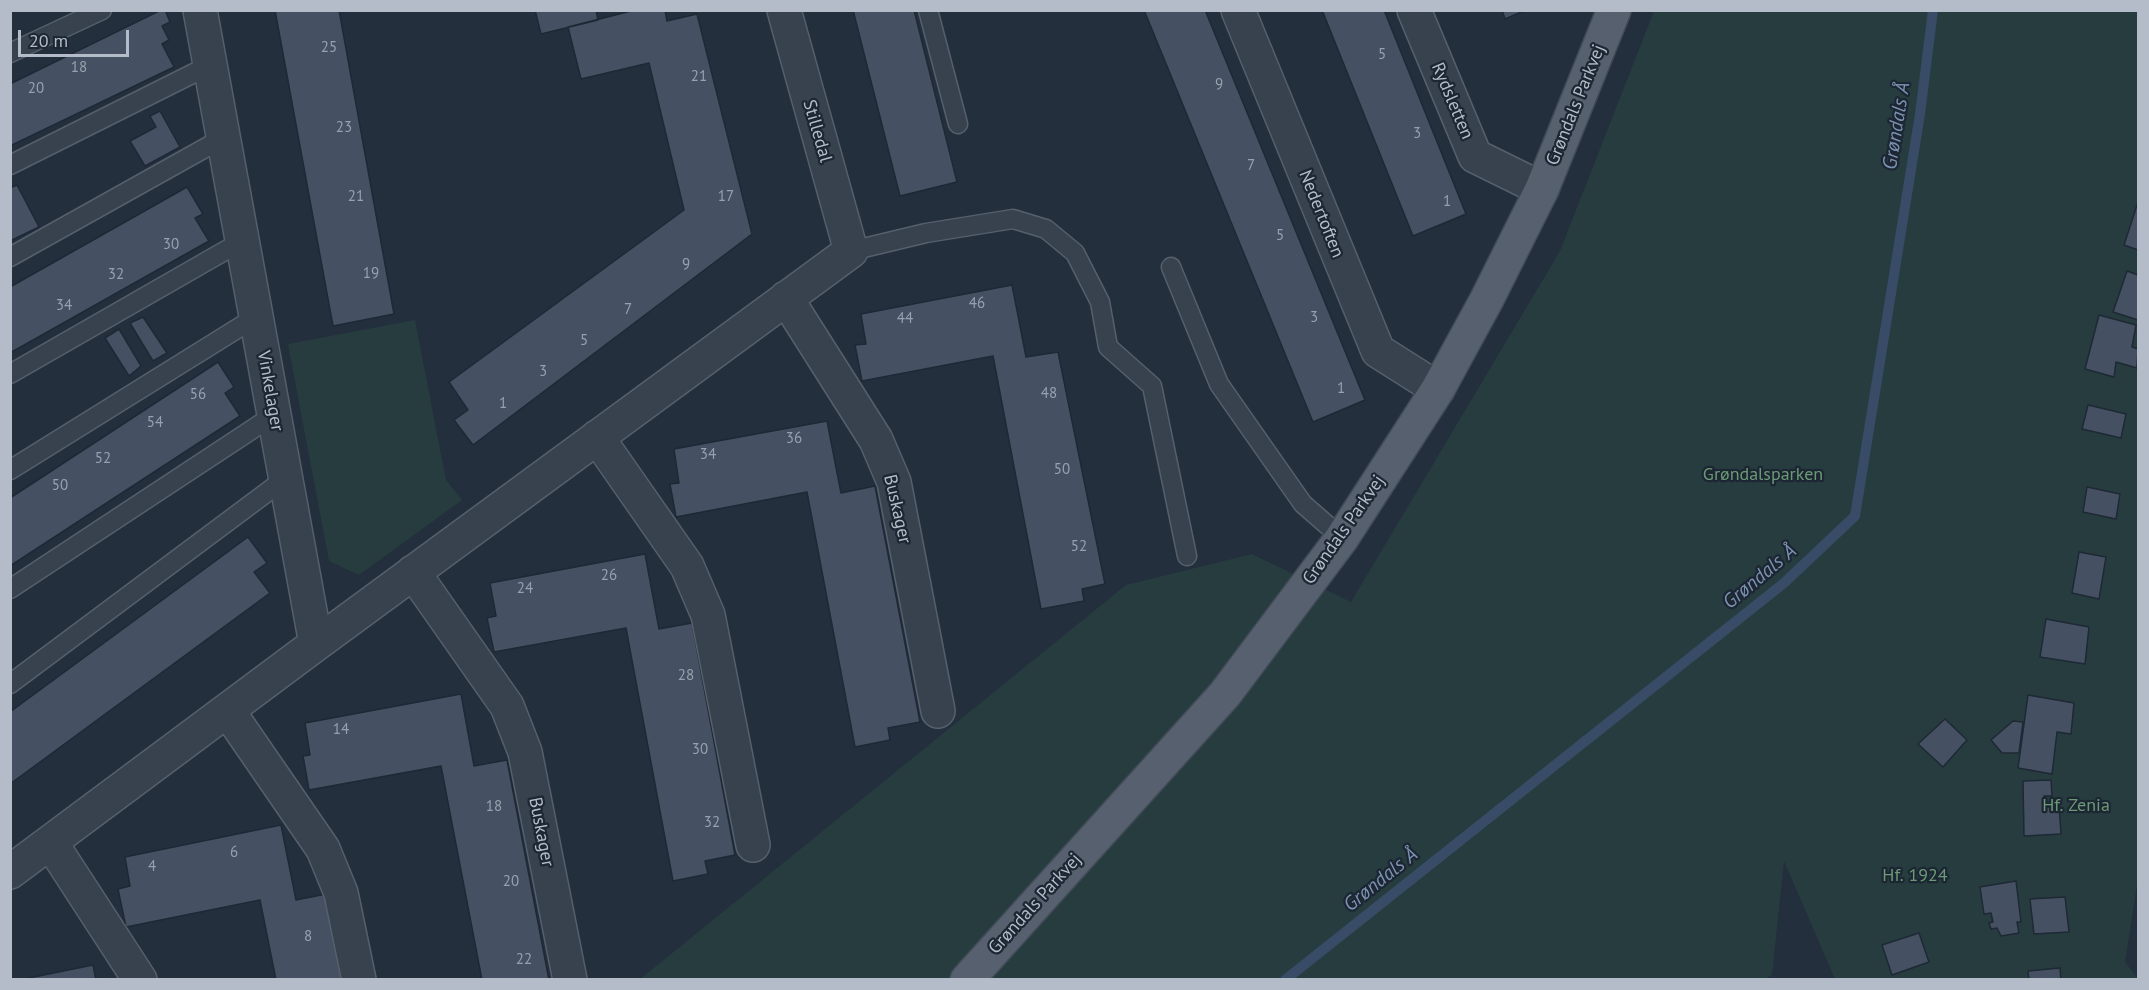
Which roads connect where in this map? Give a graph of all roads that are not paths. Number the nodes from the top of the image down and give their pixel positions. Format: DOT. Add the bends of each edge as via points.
graph roads {
  1 [pos="102,10"];
  2 [pos="200,10"];
  3 [pos="784,10"];
  4 [pos="928,10"];
  5 [pos="1238,10"];
  6 [pos="1414,10"];
  7 [pos="1614,10"];
  8 [pos="10,53"];
  9 [pos="210,65"];
  10 [pos="958,124"];
  11 [pos="223,138"];
  12 [pos="10,165"];
  13 [pos="1542,189"];
  14 [pos="242,241"];
  15 [pos="851,251"];
  16 [pos="10,257"];
  17 [pos="1171,267"];
  18 [pos="786,297"];
  19 [pos="256,317"];
  20 [pos="10,374"];
  21 [pos="1438,389"];
  22 [pos="274,415"];
  23 [pos="597,437"];
  24 [pos="10,470"];
  25 [pos="286,478"];
  26 [pos="1342,538"];
  27 [pos="1187,556"];
  28 [pos="413,572"];
  29 [pos="10,590"];
  30 [pos="316,644"];
  31 [pos="10,684"];
  32 [pos="228,711"];
  33 [pos="938,711"];
  34 [pos="51,843"];
  35 [pos="753,845"];
  36 [pos="10,872"];
  37 [pos="140,980"];
  38 [pos="359,980"];
  39 [pos="570,980"];
  40 [pos="967,980"];
  1 -- 8 [label="lane"];
  2 -- 9 [label="street, Vinkelager"];
  3 -- 15 [label="street, Stilledal"];
  4 -- 10 [label="lane"];
  5 -- 21 [label="street, Nedertoften" via="1378,351"];
  6 -- 13 [label="street, Rydsletten" via="1475,156"];
  7 -- 13 [label="main road, Grøndals Parkvej"];
  9 -- 11 [label="street, Vinkelager"];
  9 -- 12 [label="lane"];
  11 -- 14 [label="street, Vinkelager"];
  11 -- 16 [label="lane"];
  13 -- 21 [label="main road, Grøndals Parkvej"];
  14 -- 19 [label="street, Vinkelager"];
  14 -- 20 [label="lane"];
  15 -- 18 [label="street"];
  15 -- 27 [label="lane" via="926,233 1013,219 1046,229 1075,253 1100,302 1108,347 1152,386"];
  17 -- 26 [label="lane" via="1220,384 1302,504"];
  18 -- 23 [label="street"];
  18 -- 33 [label="street, Buskager" via="876,440 894,482"];
  19 -- 22 [label="street, Vinkelager"];
  19 -- 24 [label="lane"];
  21 -- 26 [label="main road, Grøndals Parkvej"];
  22 -- 25 [label="street, Vinkelager"];
  22 -- 29 [label="lane"];
  23 -- 28 [label="street"];
  23 -- 35 [label="street" via="687,566 708,615"];
  25 -- 30 [label="street, Vinkelager"];
  25 -- 31 [label="lane"];
  26 -- 40 [label="main road, Grøndals Parkvej" via="1225,694"];
  28 -- 30 [label="street"];
  28 -- 39 [label="street, Buskager" via="507,706 525,752"];
  30 -- 32 [label="street"];
  32 -- 34 [label="street"];
  32 -- 38 [label="street" via="323,849 341,893"];
  34 -- 36 [label="street"];
  34 -- 37 [label="street"];
}
